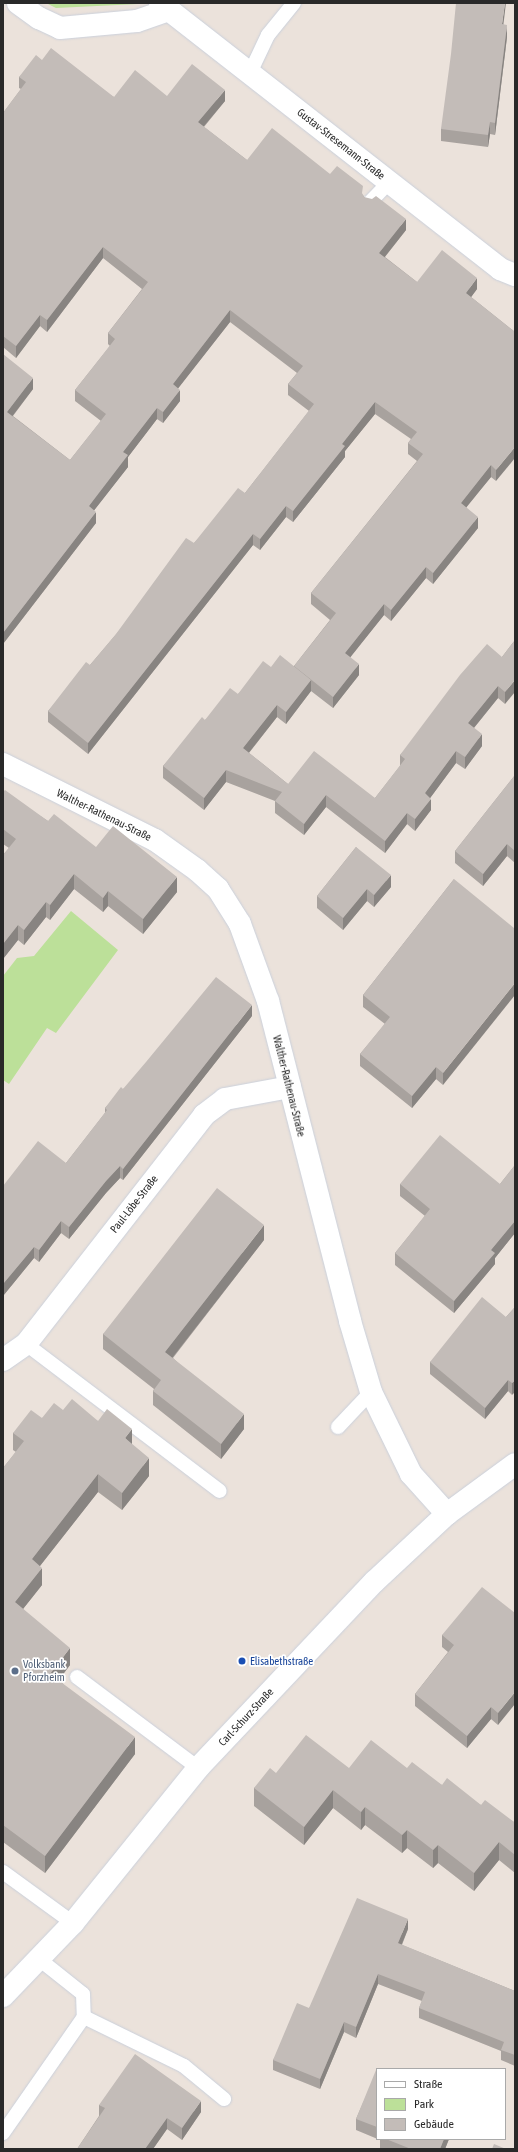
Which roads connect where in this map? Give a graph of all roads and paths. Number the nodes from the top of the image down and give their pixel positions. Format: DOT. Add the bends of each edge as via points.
graph roads {
  1 [pos="18,3"];
  2 [pos="294,3"];
  3 [pos="164,6"];
  4 [pos="250,73"];
  5 [pos="389,182"];
  6 [pos="370,202"];
  7 [pos="514,273"];
  8 [pos="3,764"];
  9 [pos="290,1087"];
  10 [pos="26,1344"];
  11 [pos="3,1360"];
  12 [pos="371,1392"];
  13 [pos="338,1427"];
  14 [pos="515,1464"];
  15 [pos="220,1491"];
  16 [pos="447,1514"];
  17 [pos="77,1677"];
  18 [pos="198,1768"];
  19 [pos="3,1872"];
  20 [pos="73,1923"];
  21 [pos="39,1958"];
  22 [pos="3,1996"];
  23 [pos="84,2017"];
  24 [pos="224,2099"];
  25 [pos="3,2133"];
  1 -- 3 [label="street, Gustav-Stresemann-Straße" via="39,18 60,28 138,21"];
  2 -- 4 [label="lane" via="268,36"];
  3 -- 4 [label="street, Gustav-Stresemann-Straße"];
  4 -- 5 [label="street, Gustav-Stresemann-Straße"];
  5 -- 6 [label="lane"];
  5 -- 7 [label="street, Gustav-Stresemann-Straße" via="500,269"];
  8 -- 9 [label="street, Walther-Rathenau-Straße" via="155,840 197,870 218,889 240,924 262,983"];
  9 -- 10 [label="street, Paul-Löbe-Straße" via="225,1099 204,1115"];
  9 -- 12 [label="street, Walther-Rathenau-Straße" via="350,1321"];
  10 -- 11 [label="street, Paul-Löbe-Straße"];
  10 -- 15 [label="lane"];
  12 -- 13 [label="lane"];
  12 -- 16 [label="street, Walther-Rathenau-Straße" via="411,1474"];
  14 -- 16 [label="street, Carl-Schurz-Straße"];
  16 -- 18 [label="street, Carl-Schurz-Straße" via="369,1587"];
  17 -- 18 [label="lane"];
  18 -- 20 [label="street, Carl-Schurz-Straße"];
  19 -- 20 [label="lane"];
  20 -- 21 [label="street, Carl-Schurz-Straße"];
  21 -- 22 [label="street, Carl-Schurz-Straße"];
  21 -- 23 [label="lane" via="83,1994"];
  23 -- 24 [label="lane" via="184,2066"];
  23 -- 25 [label="lane"];
}
